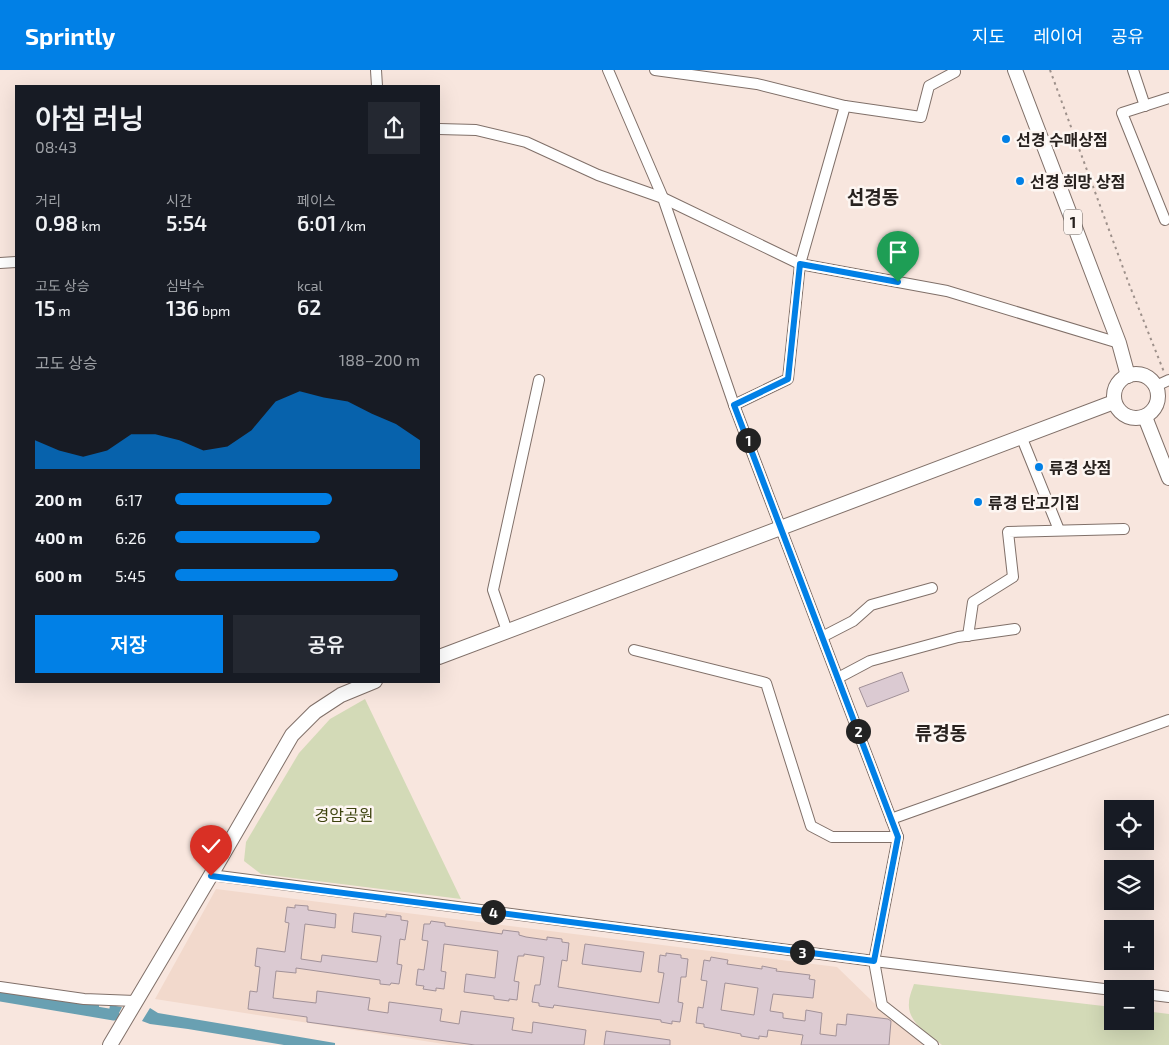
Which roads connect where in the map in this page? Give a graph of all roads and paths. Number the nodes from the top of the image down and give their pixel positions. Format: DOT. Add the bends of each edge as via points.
graph roads {
  1 [pos="376,70"];
  2 [pos="655,70"];
  3 [pos="1015,70"];
  4 [pos="1050,70"];
  5 [pos="1133,70"];
  6 [pos="611,71"];
  7 [pos="955,72"];
  8 [pos="377,85"];
  9 [pos="1169,98"];
  10 [pos="845,106"];
  11 [pos="1145,106"];
  12 [pos="440,129"];
  13 [pos="663,198"];
  14 [pos="1165,220"];
  15 [pos="15,262"];
  16 [pos="0,263"];
  17 [pos="800,264"];
  18 [pos="1119,343"];
  19 [pos="1128,376"];
  20 [pos="539,380"];
  21 [pos="1164,382"];
  22 [pos="1114,402"];
  23 [pos="734,405"];
  24 [pos="1145,417"];
  25 [pos="1021,436"];
  26 [pos="1169,478"];
  27 [pos="780,527"];
  28 [pos="1059,530"];
  29 [pos="1124,530"];
  30 [pos="932,588"];
  31 [pos="1015,629"];
  32 [pos="507,631"];
  33 [pos="968,636"];
  34 [pos="822,637"];
  35 [pos="634,650"];
  36 [pos="440,657"];
  37 [pos="838,678"];
  38 [pos="370,683"];
  39 [pos="1169,720"];
  40 [pos="891,819"];
  41 [pos="898,837"];
  42 [pos="211,876"];
  43 [pos="874,961"];
  44 [pos="0,987"];
  45 [pos="1104,989"];
  46 [pos="1154,995"];
  47 [pos="1169,997"];
  48 [pos="135,1001"];
  49 [pos="110,1045"];
  50 [pos="934,1045"];
  1 -- 8 [label="street"];
  2 -- 10 [label="street" via="757,84"];
  3 -- 18 [label="main road, 1"];
  4 -- 21 [label="path"];
  5 -- 11 [label="street"];
  6 -- 13 [label="street"];
  7 -- 10 [label="street" via="929,86 921,117"];
  9 -- 11 [label="street"];
  10 -- 17 [label="street"];
  11 -- 14 [label="street" via="1122,113"];
  12 -- 13 [label="street" via="476,130 526,142 598,175"];
  13 -- 17 [label="street"];
  13 -- 23 [label="street"];
  15 -- 16 [label="street"];
  17 -- 18 [label="street" via="947,290"];
  17 -- 23 [label="street" via="788,379"];
  18 -- 19 [label="main road, 1"];
  19 -- 21 [label="main road" via="1141,375 1153,382"];
  19 -- 22 [label="main road" via="1117,385"];
  20 -- 32 [label="street" via="493,590"];
  21 -- 24 [label="main road" via="1155,408"];
  22 -- 24 [label="main road" via="1119,411 1131,418"];
  22 -- 25 [label="main road"];
  23 -- 27 [label="street"];
  24 -- 26 [label="main road"];
  25 -- 27 [label="main road"];
  25 -- 28 [label="street"];
  27 -- 32 [label="main road"];
  27 -- 34 [label="street"];
  28 -- 29 [label="street"];
  28 -- 33 [label="street" via="1008,532 1013,577 973,602"];
  30 -- 34 [label="street" via="871,606 853,621"];
  31 -- 33 [label="street"];
  32 -- 36 [label="main road"];
  33 -- 37 [label="street" via="870,661"];
  34 -- 37 [label="street"];
  35 -- 41 [label="street" via="766,683 811,826 832,837"];
  37 -- 40 [label="street"];
  38 -- 42 [label="main road" via="340,694 315,712 292,735"];
  39 -- 40 [label="street"];
  40 -- 41 [label="street"];
  41 -- 43 [label="street"];
  42 -- 43 [label="street"];
  42 -- 48 [label="main road"];
  43 -- 45 [label="street"];
  43 -- 50 [label="street" via="882,1005"];
  44 -- 48 [label="street" via="84,1000"];
  46 -- 47 [label="street"];
  48 -- 49 [label="main road"];
}
